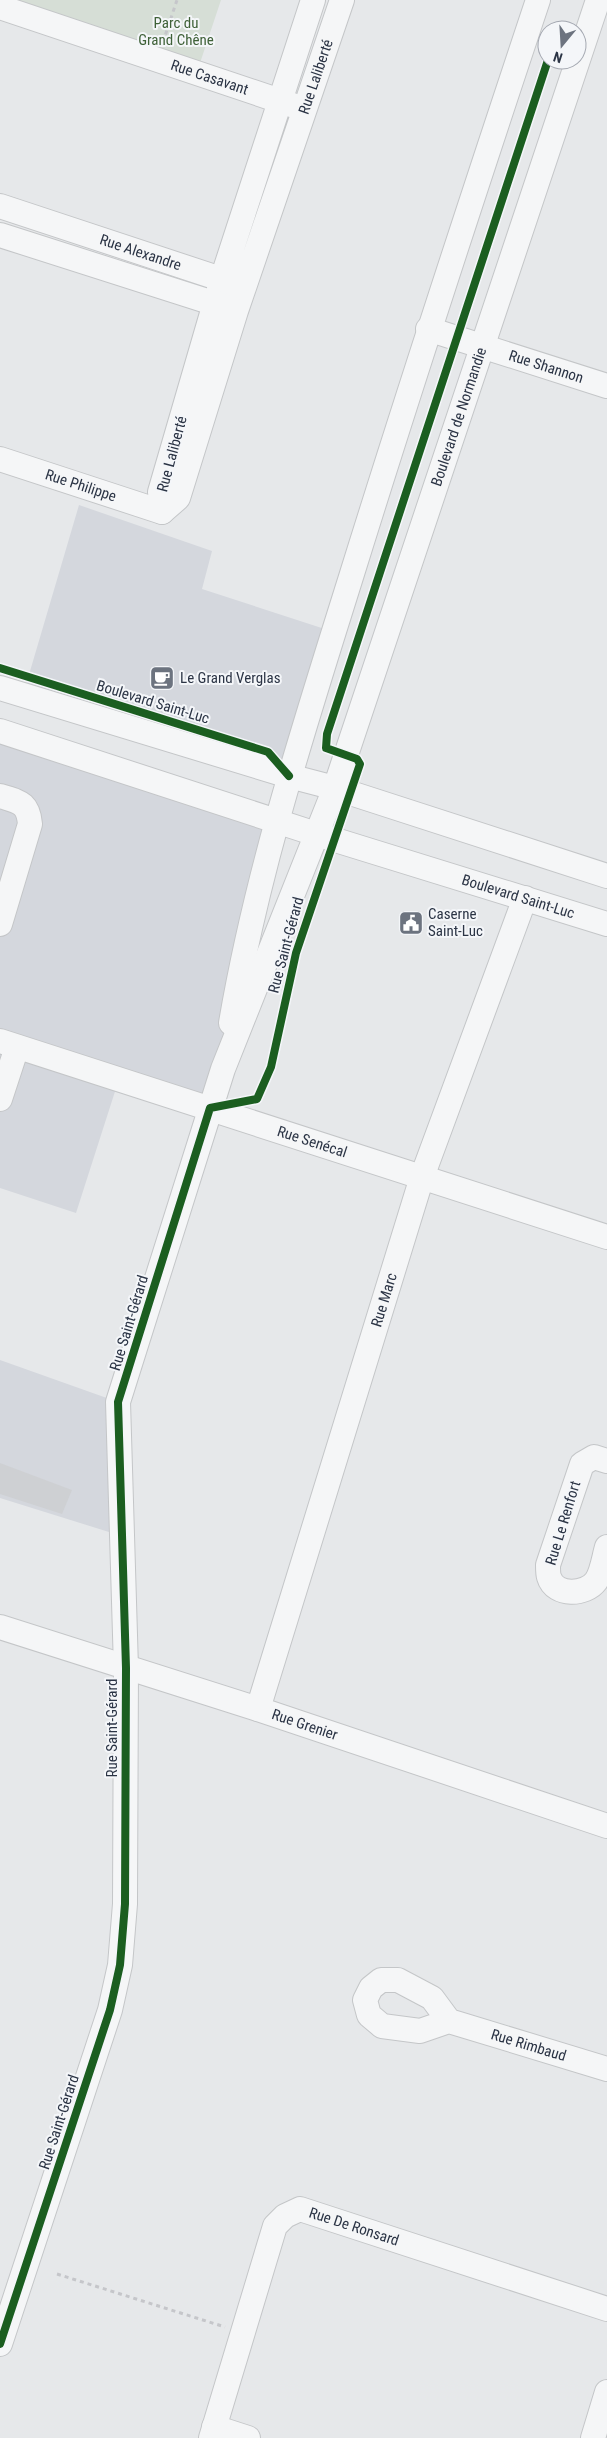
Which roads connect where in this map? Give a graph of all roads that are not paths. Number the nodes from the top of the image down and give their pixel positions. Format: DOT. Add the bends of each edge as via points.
graph roads {
  1 [pos="538,0"];
  2 [pos="598,0"];
  3 [pos="311,4"];
  4 [pos="0,7"];
  5 [pos="339,9"];
  6 [pos="279,101"];
  7 [pos="306,110"];
  8 [pos="0,206"];
  9 [pos="37,218"];
  10 [pos="0,235"];
  11 [pos="30,244"];
  12 [pos="233,283"];
  13 [pos="226,307"];
  14 [pos="428,329"];
  15 [pos="484,347"];
  16 [pos="607,386"];
  17 [pos="0,459"];
  18 [pos="162,512"];
  19 [pos="0,688"];
  20 [pos="0,731"];
  21 [pos="289,776"];
  22 [pos="335,788"];
  23 [pos="0,796"];
  24 [pos="278,821"];
  25 [pos="316,834"];
  26 [pos="607,876"];
  27 [pos="525,898"];
  28 [pos="0,924"];
  29 [pos="607,924"];
  30 [pos="9,1044"];
  31 [pos="223,1069"];
  32 [pos="0,1099"];
  33 [pos="210,1108"];
  34 [pos="422,1177"];
  35 [pos="607,1237"];
  36 [pos="607,1461"];
  37 [pos="607,1547"];
  38 [pos="0,1627"];
  39 [pos="126,1668"];
  40 [pos="258,1709"];
  41 [pos="607,1826"];
  42 [pos="449,2021"];
  43 [pos="607,2069"];
  44 [pos="607,2309"];
  45 [pos="0,2344"];
  46 [pos="607,2392"];
  47 [pos="599,2429"];
  48 [pos="212,2432"];
  49 [pos="248,2438"];
  1 -- 14 [label="street"];
  2 -- 15 [label="street, Boulevard de Normandie"];
  3 -- 5 [label="street, Rue Laliberté"];
  3 -- 6 [label="street, Rue Laliberté"];
  4 -- 6 [label="street, Rue Casavant"];
  5 -- 7 [label="street, Rue Laliberté"];
  6 -- 7 [label="street, Rue Casavant"];
  6 -- 12 [label="street, Rue Laliberté"];
  7 -- 12 [label="street, Rue Laliberté"];
  8 -- 9 [label="street, Rue Alexandre"];
  9 -- 11 [label="street"];
  9 -- 12 [label="street, Rue Alexandre"];
  10 -- 11 [label="street, Rue Alexandre"];
  11 -- 13 [label="street, Rue Alexandre"];
  12 -- 13 [label="street, Rue Laliberté"];
  13 -- 18 [label="street, Rue Laliberté" via="160,492"];
  14 -- 15 [label="street, Rue Shannon"];
  14 -- 21 [label="street"];
  15 -- 16 [label="street, Rue Shannon"];
  15 -- 22 [label="street, Boulevard de Normandie"];
  17 -- 18 [label="street, Rue Philippe"];
  19 -- 21 [label="street, Boulevard Saint-Luc"];
  20 -- 24 [label="street, Boulevard Saint-Luc"];
  21 -- 22 [label="street, Boulevard Saint-Luc"];
  21 -- 24 [label="street"];
  22 -- 25 [label="street, Boulevard de Normandie"];
  22 -- 26 [label="street, Boulevard Saint-Luc"];
  23 -- 28 [label="street" via="21,803 29,812 30,824"];
  24 -- 25 [label="street, Boulevard Saint-Luc"];
  24 -- 31 [label="street, Rue Saint-Gérard" via="244,949"];
  25 -- 27 [label="street, Boulevard Saint-Luc"];
  25 -- 31 [label="street, Rue Saint-Gérard"];
  27 -- 29 [label="street, Boulevard Saint-Luc"];
  27 -- 34 [label="street, Rue Marc"];
  30 -- 32 [label="street"];
  30 -- 33 [label="street, Rue Senécal"];
  31 -- 33 [label="street, Rue Saint-Gérard"];
  33 -- 34 [label="street, Rue Senécal"];
  33 -- 39 [label="street, Rue Saint-Gérard" via="118,1402"];
  34 -- 35 [label="street, Rue Senécal"];
  34 -- 40 [label="street, Rue Marc"];
  36 -- 37 [label="street, Rue Le Renfort" via="594,1457 582,1464 548,1565 549,1579 557,1588 571,1592 587,1590 597,1580"];
  38 -- 39 [label="street, Rue Grenier"];
  39 -- 40 [label="street, Rue Grenier"];
  39 -- 45 [label="street, Rue Saint-Gérard" via="125,1904 120,1965 110,2010"];
  40 -- 41 [label="street, Rue Grenier"];
  42 -- 43 [label="street, Rue Rimbaud"];
  44 -- 48 [label="street, Rue De Ronsard" via="300,2209 285,2216 276,2226"];
  46 -- 47 [label="street"];
  48 -- 49 [label="street, Rue De Ronsard"];
}
